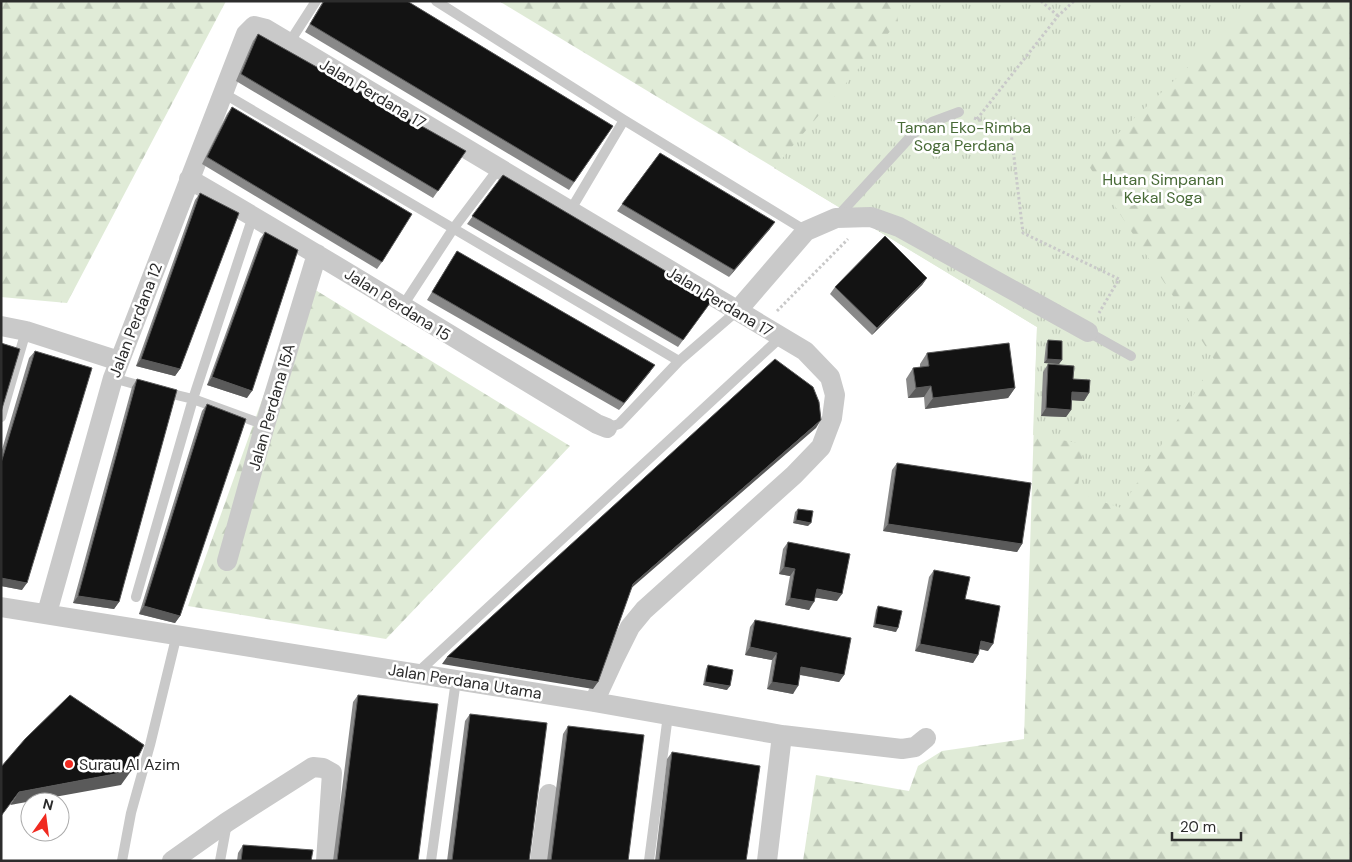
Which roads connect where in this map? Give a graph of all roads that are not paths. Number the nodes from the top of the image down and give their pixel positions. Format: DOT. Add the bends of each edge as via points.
graph roads {
  1 [pos="316,1"];
  2 [pos="436,1"];
  3 [pos="246,34"];
  4 [pos="289,43"];
  5 [pos="223,93"];
  6 [pos="959,112"];
  7 [pos="624,120"];
  8 [pos="499,168"];
  9 [pos="189,179"];
  10 [pos="570,211"];
  11 [pos="253,216"];
  12 [pos="836,218"];
  13 [pos="454,229"];
  14 [pos="806,231"];
  15 [pos="317,254"];
  16 [pos="402,307"];
  17 [pos="737,311"];
  18 [pos="1,326"];
  19 [pos="26,331"];
  20 [pos="1088,332"];
  21 [pos="781,337"];
  22 [pos="1131,356"];
  23 [pos="679,361"];
  24 [pos="116,369"];
  25 [pos="193,399"];
  26 [pos="1,417"];
  27 [pos="265,425"];
  28 [pos="607,428"];
  29 [pos="227,561"];
  30 [pos="136,597"];
  31 [pos="2,608"];
  32 [pos="47,613"];
  33 [pos="177,634"];
  34 [pos="416,674"];
  35 [pos="456,680"];
  36 [pos="594,702"];
  37 [pos="668,715"];
  38 [pos="782,734"];
  39 [pos="926,738"];
  40 [pos="549,794"];
  41 [pos="227,822"];
  42 [pos="122,861"];
  43 [pos="172,861"];
  44 [pos="220,861"];
  45 [pos="326,861"];
  46 [pos="431,861"];
  47 [pos="540,861"];
  48 [pos="649,861"];
  49 [pos="767,861"];
  1 -- 4 [label="lane"];
  2 -- 7 [label="lane"];
  3 -- 4 [label="street, Jalan Perdana 17" via="254,26 266,29"];
  3 -- 5 [label="street, Jalan Perdana 12"];
  4 -- 8 [label="street, Jalan Perdana 17"];
  5 -- 9 [label="street, Jalan Perdana 12"];
  5 -- 13 [label="lane"];
  6 -- 12 [label="lane" via="932,122 913,134"];
  7 -- 10 [label="lane"];
  7 -- 14 [label="lane"];
  8 -- 10 [label="street, Jalan Perdana 17"];
  8 -- 13 [label="lane"];
  9 -- 11 [label="street, Jalan Perdana 15"];
  9 -- 24 [label="street, Jalan Perdana 12"];
  10 -- 17 [label="street, Jalan Perdana 17"];
  11 -- 15 [label="street, Jalan Perdana 15"];
  11 -- 25 [label="lane"];
  12 -- 14 [label="street"];
  12 -- 20 [label="street" via="870,217 899,227"];
  13 -- 16 [label="lane"];
  13 -- 23 [label="lane"];
  14 -- 17 [label="street"];
  15 -- 16 [label="street, Jalan Perdana 15"];
  15 -- 27 [label="street, Jalan Perdana 15A"];
  16 -- 28 [label="street, Jalan Perdana 15"];
  17 -- 21 [label="street, Jalan Perdana 17"];
  17 -- 23 [label="lane"];
  18 -- 19 [label="street"];
  19 -- 24 [label="street"];
  19 -- 26 [label="lane"];
  20 -- 22 [label="lane"];
  21 -- 34 [label="lane"];
  21 -- 36 [label="street, Jalan Perdana 17" via="805,351 830,377 835,395 832,418 821,447 644,610 630,627"];
  23 -- 28 [label="lane" via="619,424"];
  24 -- 25 [label="lane"];
  24 -- 32 [label="street, Jalan Perdana 12"];
  25 -- 27 [label="lane"];
  25 -- 30 [label="lane"];
  27 -- 29 [label="street, Jalan Perdana 15A"];
  31 -- 32 [label="street, Jalan Perdana Utama"];
  32 -- 33 [label="street, Jalan Perdana Utama"];
  33 -- 34 [label="street, Jalan Perdana Utama"];
  33 -- 42 [label="lane" via="131,813"];
  34 -- 35 [label="street, Jalan Perdana Utama"];
  35 -- 36 [label="street, Jalan Perdana Utama"];
  35 -- 46 [label="lane"];
  36 -- 37 [label="street, Jalan Perdana Utama"];
  37 -- 38 [label="street, Jalan Perdana Utama"];
  37 -- 48 [label="lane"];
  38 -- 39 [label="street, Jalan Perdana Utama" via="902,749 915,747"];
  38 -- 49 [label="street"];
  40 -- 47 [label="street"];
  41 -- 43 [label="street"];
  41 -- 44 [label="lane"];
  41 -- 45 [label="street" via="313,767 323,768 332,773"];
}
